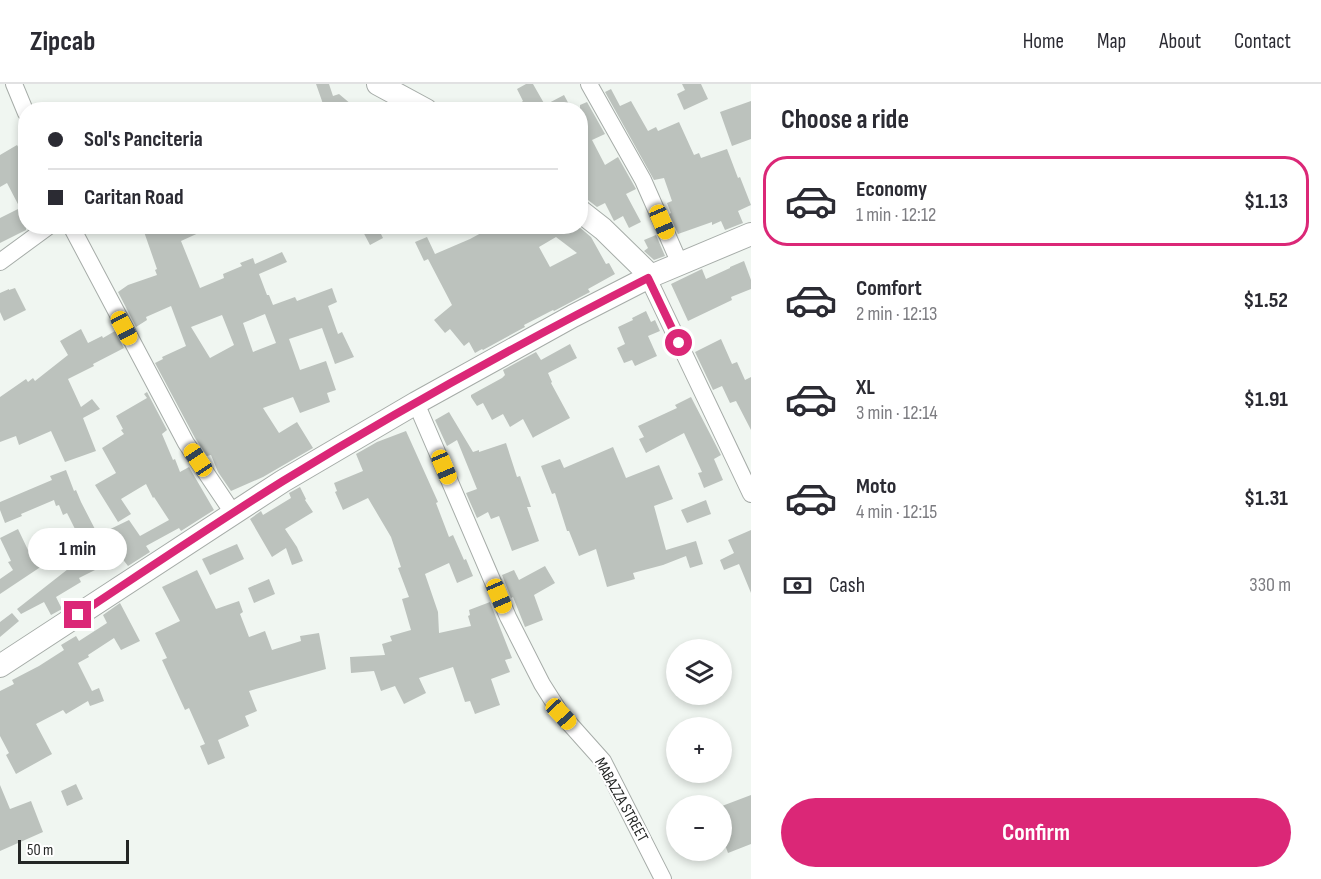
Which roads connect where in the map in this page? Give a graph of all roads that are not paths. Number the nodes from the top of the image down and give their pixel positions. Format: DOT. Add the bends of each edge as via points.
graph roads {
  1 [pos="14,84"];
  2 [pos="378,84"];
  3 [pos="589,84"];
  4 [pos="21,102"];
  5 [pos="411,102"];
  6 [pos="588,218"];
  7 [pos="38,234"];
  8 [pos="75,234"];
  9 [pos="751,234"];
  10 [pos="0,262"];
  11 [pos="680,264"];
  12 [pos="650,277"];
  13 [pos="416,403"];
  14 [pos="751,494"];
  15 [pos="233,513"];
  16 [pos="0,666"];
  17 [pos="663,879"];
  1 -- 4 [label="street"];
  2 -- 5 [label="main road"];
  3 -- 11 [label="street" via="644,180"];
  6 -- 12 [label="main road"];
  7 -- 10 [label="street"];
  8 -- 15 [label="street" via="186,443"];
  9 -- 11 [label="main road"];
  11 -- 12 [label="main road"];
  12 -- 13 [label="main road"];
  12 -- 14 [label="street"];
  13 -- 15 [label="main road"];
  13 -- 17 [label="street, MABAZZA STREET" via="508,617 542,684 561,714 603,761"];
  15 -- 16 [label="main road"];
}
